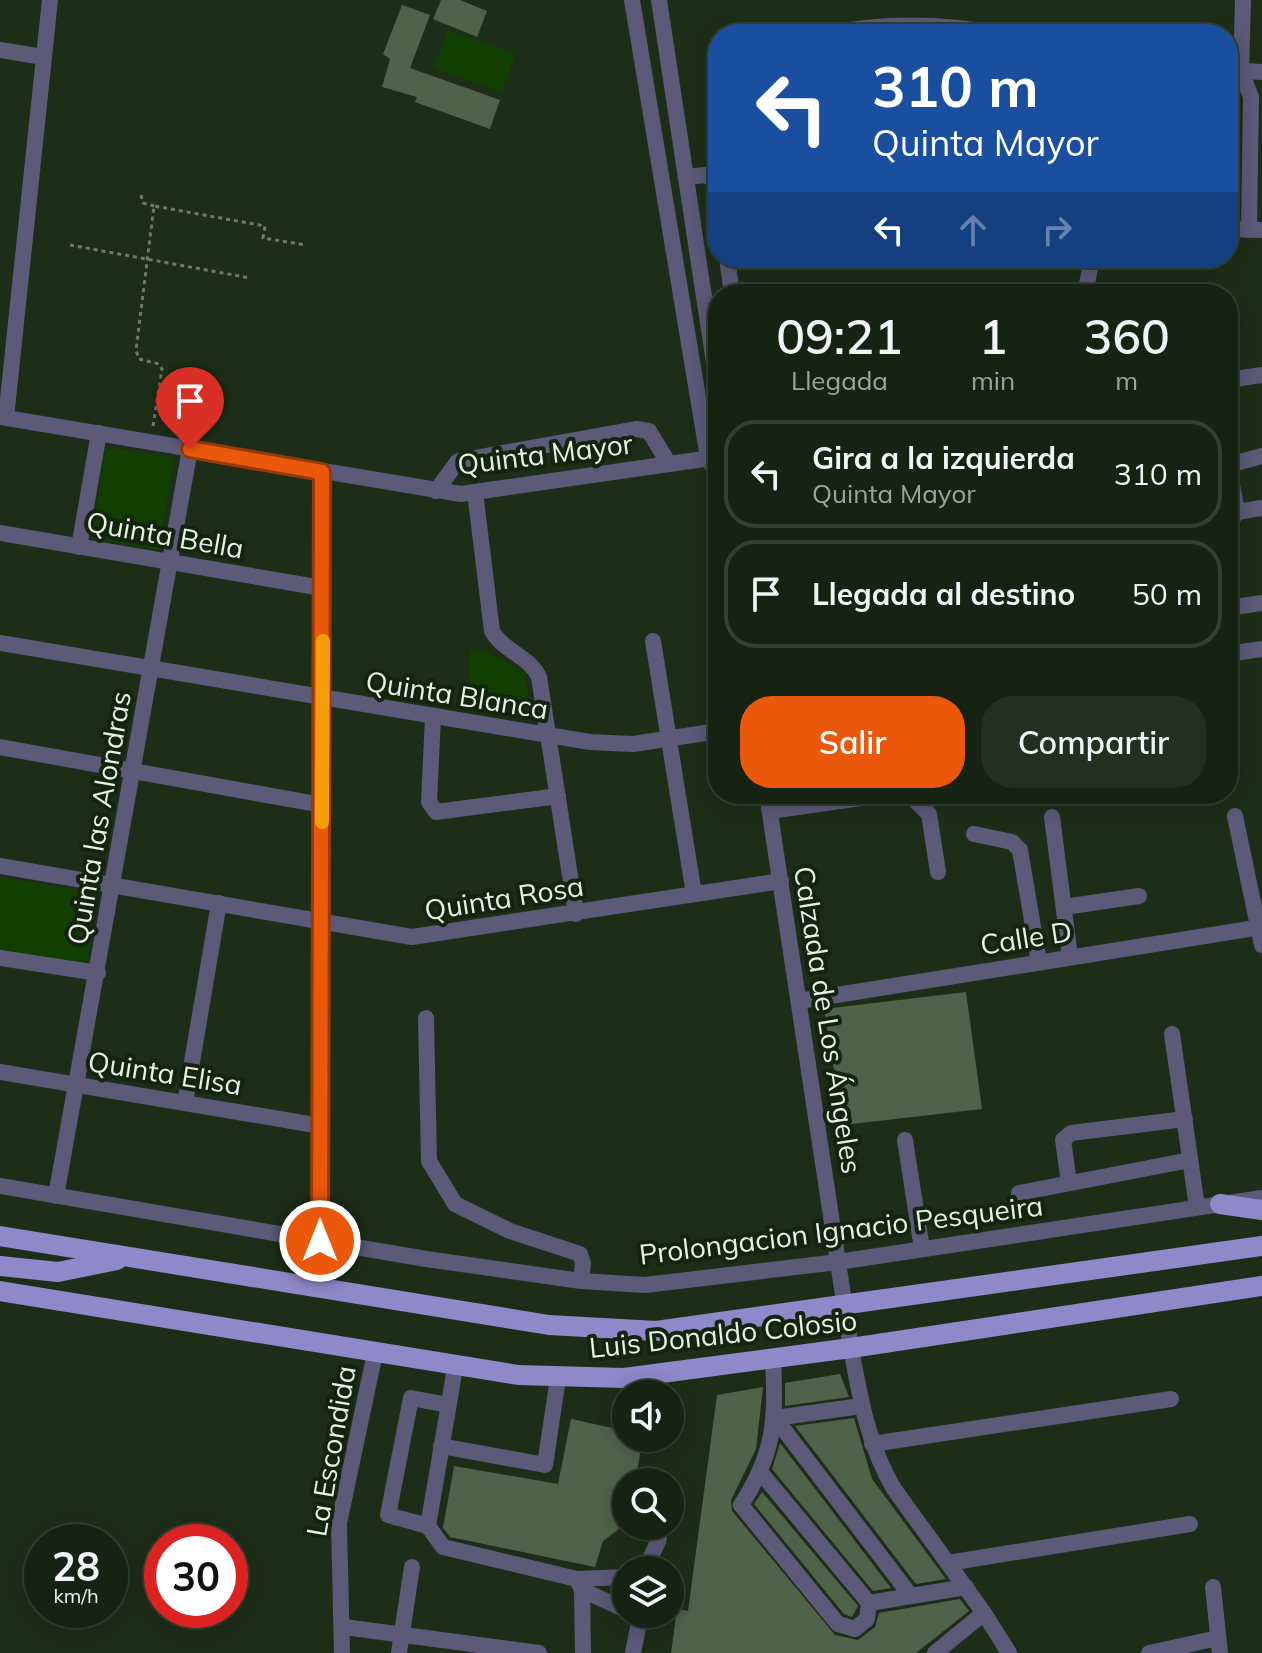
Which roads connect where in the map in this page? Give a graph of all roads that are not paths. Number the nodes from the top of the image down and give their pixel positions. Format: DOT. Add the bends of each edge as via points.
graph roads {
  1 [pos="50,0"];
  2 [pos="632,0"];
  3 [pos="659,0"];
  4 [pos="1243,0"];
  5 [pos="890,24"];
  6 [pos="919,24"];
  7 [pos="1238,39"];
  8 [pos="0,50"];
  9 [pos="43,57"];
  10 [pos="1238,71"];
  11 [pos="1262,75"];
  12 [pos="1238,76"];
  13 [pos="1251,97"];
  14 [pos="708,176"];
  15 [pos="686,177"];
  16 [pos="1256,230"];
  17 [pos="708,311"];
  18 [pos="1262,375"];
  19 [pos="1238,379"];
  20 [pos="3,417"];
  21 [pos="708,430"];
  22 [pos="99,433"];
  23 [pos="190,449"];
  24 [pos="1262,456"];
  25 [pos="708,459"];
  26 [pos="1238,462"];
  27 [pos="669,464"];
  28 [pos="322,472"];
  29 [pos="436,491"];
  30 [pos="475,492"];
  31 [pos="1262,508"];
  32 [pos="1238,517"];
  33 [pos="0,533"];
  34 [pos="79,547"];
  35 [pos="170,562"];
  36 [pos="322,588"];
  37 [pos="1262,603"];
  38 [pos="1238,607"];
  39 [pos="653,641"];
  40 [pos="0,643"];
  41 [pos="1262,649"];
  42 [pos="1238,653"];
  43 [pos="151,670"];
  44 [pos="323,699"];
  45 [pos="433,717"];
  46 [pos="708,732"];
  47 [pos="551,736"];
  48 [pos="669,738"];
  49 [pos="0,747"];
  50 [pos="133,772"];
  51 [pos="558,796"];
  52 [pos="769,804"];
  53 [pos="797,804"];
  54 [pos="919,804"];
  55 [pos="322,805"];
  56 [pos="770,811"];
  57 [pos="1235,816"];
  58 [pos="1052,817"];
  59 [pos="974,834"];
  60 [pos="0,866"];
  61 [pos="938,872"];
  62 [pos="781,881"];
  63 [pos="113,885"];
  64 [pos="694,894"];
  65 [pos="1139,896"];
  66 [pos="219,903"];
  67 [pos="1064,907"];
  68 [pos="576,914"];
  69 [pos="321,921"];
  70 [pos="1260,927"];
  71 [pos="1262,945"];
  72 [pos="1070,957"];
  73 [pos="0,958"];
  74 [pos="1039,962"];
  75 [pos="98,973"];
  76 [pos="799,1001"];
  77 [pos="426,1018"];
  78 [pos="1172,1034"];
  79 [pos="0,1072"];
  80 [pos="78,1085"];
  81 [pos="185,1103"];
  82 [pos="1185,1119"];
  83 [pos="321,1126"];
  84 [pos="905,1140"];
  85 [pos="1190,1160"];
  86 [pos="1069,1183"];
  87 [pos="0,1186"];
  88 [pos="1019,1193"];
  89 [pos="56,1196"];
  90 [pos="1262,1198"];
  91 [pos="1220,1204"];
  92 [pos="1197,1207"];
  93 [pos="1262,1210"];
  94 [pos="0,1236"];
  95 [pos="320,1241"];
  96 [pos="1262,1246"];
  97 [pos="922,1249"];
  98 [pos="128,1258"];
  99 [pos="838,1262"];
  100 [pos="0,1266"];
  101 [pos="581,1281"];
  102 [pos="1262,1286"];
  103 [pos="0,1291"];
  104 [pos="845,1307"];
  105 [pos="851,1348"];
  106 [pos="375,1353"];
  107 [pos="773,1360"];
  108 [pos="455,1366"];
  109 [pos="558,1378"];
  110 [pos="1171,1399"];
  111 [pos="448,1405"];
  112 [pos="861,1406"];
  113 [pos="775,1418"];
  114 [pos="872,1444"];
  115 [pos="441,1446"];
  116 [pos="762,1474"];
  117 [pos="1190,1524"];
  118 [pos="428,1526"];
  119 [pos="948,1563"];
  120 [pos="412,1567"];
  121 [pos="612,1579"];
  122 [pos="580,1585"];
  123 [pos="966,1587"];
  124 [pos="1213,1587"];
  125 [pos="911,1596"];
  126 [pos="612,1602"];
  127 [pos="869,1603"];
  128 [pos="984,1613"];
  129 [pos="344,1627"];
  130 [pos="638,1628"];
  131 [pos="401,1634"];
  132 [pos="1219,1645"];
  133 [pos="342,1653"];
  134 [pos="399,1653"];
  135 [pos="539,1653"];
  136 [pos="583,1653"];
  137 [pos="633,1653"];
  138 [pos="935,1653"];
  139 [pos="1009,1653"];
  140 [pos="1149,1653"];
  1 -- 9 [label="street"];
  2 -- 21 [label="street"];
  3 -- 15 [label="street"];
  4 -- 7 [label="street"];
  5 -- 6 [label="street"];
  8 -- 9 [label="street"];
  9 -- 20 [label="street"];
  10 -- 11 [label="street"];
  11 -- 13 [label="street"];
  12 -- 13 [label="street"];
  13 -- 16 [label="street"];
  14 -- 15 [label="street"];
  15 -- 17 [label="street"];
  18 -- 19 [label="street"];
  20 -- 22 [label="street, Quinta Mayor"];
  22 -- 23 [label="street, Quinta Mayor"];
  22 -- 34 [label="street"];
  23 -- 28 [label="street, Quinta Mayor"];
  23 -- 35 [label="street, Quinta las Alondras"];
  24 -- 26 [label="street"];
  25 -- 27 [label="street, Quinta Mayor"];
  27 -- 29 [label="street" via="649,431 636,429 458,461"];
  27 -- 30 [label="street, Quinta Mayor"];
  28 -- 29 [label="street, Quinta Mayor"];
  28 -- 36 [label="street"];
  29 -- 30 [label="street, Quinta Mayor"];
  30 -- 47 [label="street" via="492,631 536,670"];
  31 -- 32 [label="street"];
  33 -- 34 [label="street, Quinta Bella"];
  34 -- 35 [label="street, Quinta Bella"];
  35 -- 36 [label="street, Quinta Bella"];
  35 -- 43 [label="street, Quinta las Alondras"];
  36 -- 44 [label="street"];
  37 -- 38 [label="street"];
  39 -- 48 [label="street"];
  40 -- 43 [label="street, Quinta Blanca"];
  41 -- 42 [label="street"];
  43 -- 44 [label="street, Quinta Blanca"];
  43 -- 50 [label="street, Quinta las Alondras"];
  44 -- 45 [label="street, Quinta Blanca"];
  44 -- 55 [label="street"];
  45 -- 47 [label="street, Quinta Blanca"];
  45 -- 51 [label="street" via="429,802 436,812"];
  46 -- 48 [label="street, Quinta Blanca"];
  47 -- 48 [label="street, Quinta Blanca" via="609,744"];
  47 -- 51 [label="street"];
  48 -- 64 [label="street"];
  49 -- 50 [label="street"];
  50 -- 55 [label="street"];
  50 -- 63 [label="street, Quinta las Alondras"];
  51 -- 68 [label="street"];
  52 -- 56 [label="street, Calzada de Los Ángeles"];
  53 -- 56 [label="street"];
  54 -- 61 [label="street" via="929,814"];
  55 -- 69 [label="street"];
  56 -- 62 [label="street, Calzada de Los Ángeles"];
  57 -- 70 [label="street"];
  58 -- 67 [label="street"];
  59 -- 74 [label="street" via="1012,842 1020,850"];
  60 -- 63 [label="street, Quinta Rosa"];
  62 -- 64 [label="street, Quinta Rosa"];
  62 -- 76 [label="street, Calzada de Los Ángeles"];
  63 -- 66 [label="street, Quinta Rosa"];
  63 -- 75 [label="street, Quinta las Alondras"];
  64 -- 68 [label="street, Quinta Rosa"];
  65 -- 67 [label="street"];
  66 -- 69 [label="street, Quinta Rosa"];
  66 -- 81 [label="street"];
  67 -- 72 [label="street"];
  68 -- 69 [label="street, Quinta Rosa" via="425,937"];
  69 -- 83 [label="street"];
  70 -- 71 [label="street"];
  70 -- 72 [label="street, Calle D"];
  72 -- 74 [label="street, Calle D"];
  73 -- 75 [label="street"];
  74 -- 76 [label="street, Calle D"];
  75 -- 80 [label="street, Quinta las Alondras"];
  76 -- 99 [label="street, Calzada de Los Ángeles"];
  77 -- 101 [label="street" via="429,1161 455,1204 510,1231 580,1254"];
  78 -- 82 [label="street"];
  79 -- 80 [label="street, Quinta Elisa"];
  80 -- 81 [label="street, Quinta Elisa"];
  80 -- 89 [label="street, Quinta las Alondras"];
  81 -- 83 [label="street, Quinta Elisa"];
  82 -- 85 [label="street"];
  82 -- 86 [label="street" via="1071,1133 1062,1147"];
  83 -- 95 [label="street"];
  84 -- 97 [label="street"];
  85 -- 86 [label="street"];
  85 -- 92 [label="street"];
  86 -- 88 [label="street"];
  87 -- 89 [label="street, Prolongacion Ignacio Pesqueira"];
  89 -- 95 [label="street, Prolongacion Ignacio Pesqueira"];
  90 -- 91 [label="street, Prolongacion Ignacio Pesqueira"];
  91 -- 92 [label="street, Prolongacion Ignacio Pesqueira"];
  91 -- 93 [label="main road"];
  92 -- 97 [label="street, Prolongacion Ignacio Pesqueira"];
  94 -- 98 [label="main road, Luis Donaldo Colosio"];
  95 -- 101 [label="street, Prolongacion Ignacio Pesqueira"];
  96 -- 104 [label="main road, Luis Donaldo Colosio"];
  97 -- 99 [label="street, Prolongacion Ignacio Pesqueira"];
  98 -- 100 [label="main road" via="58,1272"];
  98 -- 104 [label="main road, Luis Donaldo Colosio" via="613,1331 696,1327"];
  99 -- 101 [label="street, Prolongacion Ignacio Pesqueira" via="678,1283"];
  99 -- 104 [label="street, Calzada de Los Ángeles"];
  102 -- 105 [label="main road, Luis Donaldo Colosio"];
  103 -- 106 [label="main road, Luis Donaldo Colosio"];
  104 -- 105 [label="street, Calzada de Los Ángeles"];
  105 -- 107 [label="main road, Luis Donaldo Colosio"];
  105 -- 112 [label="street, Calzada de Los Ángeles"];
  106 -- 108 [label="main road, Luis Donaldo Colosio"];
  106 -- 129 [label="street, La Escondida" via="339,1523"];
  107 -- 109 [label="main road, Luis Donaldo Colosio" via="624,1378"];
  107 -- 113 [label="street"];
  108 -- 109 [label="main road, Luis Donaldo Colosio"];
  108 -- 111 [label="street"];
  109 -- 115 [label="street" via="545,1465"];
  110 -- 114 [label="street"];
  111 -- 115 [label="street"];
  111 -- 118 [label="street" via="411,1398 388,1515"];
  112 -- 113 [label="street"];
  112 -- 114 [label="street, Calzada de Los Ángeles"];
  113 -- 116 [label="street"];
  113 -- 125 [label="street"];
  114 -- 119 [label="street, Calzada de Los Ángeles" via="894,1489"];
  115 -- 118 [label="street"];
  116 -- 127 [label="street"];
  116 -- 127 [label="street" via="741,1505 838,1624 855,1629 867,1619"];
  117 -- 119 [label="street"];
  118 -- 122 [label="street" via="443,1547"];
  119 -- 123 [label="street, Calzada de Los Ángeles"];
  120 -- 131 [label="street"];
  121 -- 122 [label="street"];
  122 -- 126 [label="street"];
  122 -- 136 [label="street"];
  123 -- 125 [label="street"];
  123 -- 128 [label="street, Calzada de Los Ángeles"];
  124 -- 132 [label="street"];
  125 -- 127 [label="street"];
  128 -- 138 [label="street"];
  128 -- 139 [label="street, Calzada de Los Ángeles"];
  129 -- 131 [label="street"];
  129 -- 133 [label="street, La Escondida"];
  130 -- 137 [label="street"];
  131 -- 134 [label="street"];
  131 -- 135 [label="street"];
  132 -- 140 [label="street"];
}
